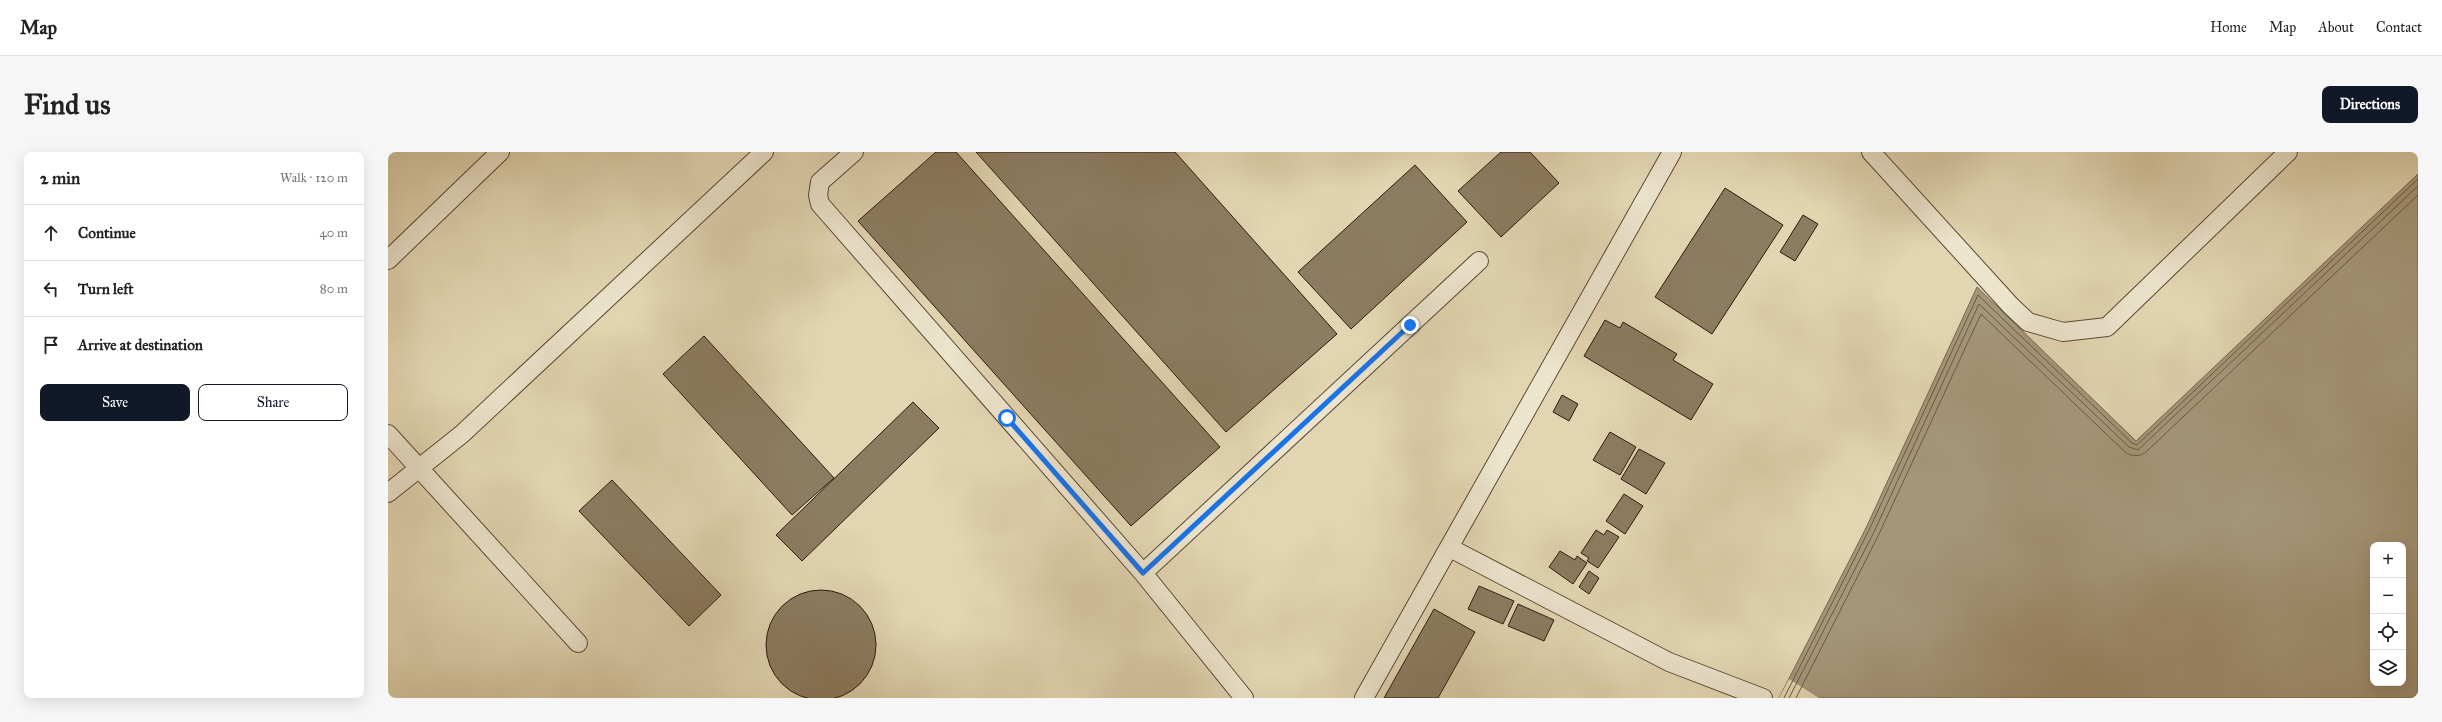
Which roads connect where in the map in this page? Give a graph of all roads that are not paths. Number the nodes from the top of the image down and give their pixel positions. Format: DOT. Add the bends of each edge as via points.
graph roads {
  1 [pos="500,152"];
  2 [pos="764,152"];
  3 [pos="854,152"];
  4 [pos="1672,152"];
  5 [pos="1871,152"];
  6 [pos="2288,152"];
  7 [pos="388,260"];
  8 [pos="1479,261"];
  9 [pos="388,434"];
  10 [pos="418,469"];
  11 [pos="388,493"];
  12 [pos="1450,548"];
  13 [pos="1143,573"];
  14 [pos="578,643"];
  15 [pos="1244,698"];
  16 [pos="1364,698"];
  17 [pos="1763,698"];
  1 -- 7 [label="lane"];
  2 -- 10 [label="lane" via="462,434"];
  3 -- 13 [label="lane" via="820,182 820,204"];
  4 -- 12 [label="lane"];
  5 -- 6 [label="lane" via="2028,322 2063,332 2107,327"];
  8 -- 13 [label="lane"];
  9 -- 10 [label="lane"];
  10 -- 11 [label="lane"];
  10 -- 14 [label="lane"];
  12 -- 16 [label="lane"];
  12 -- 17 [label="lane" via="1670,662"];
  13 -- 15 [label="lane"];
}
